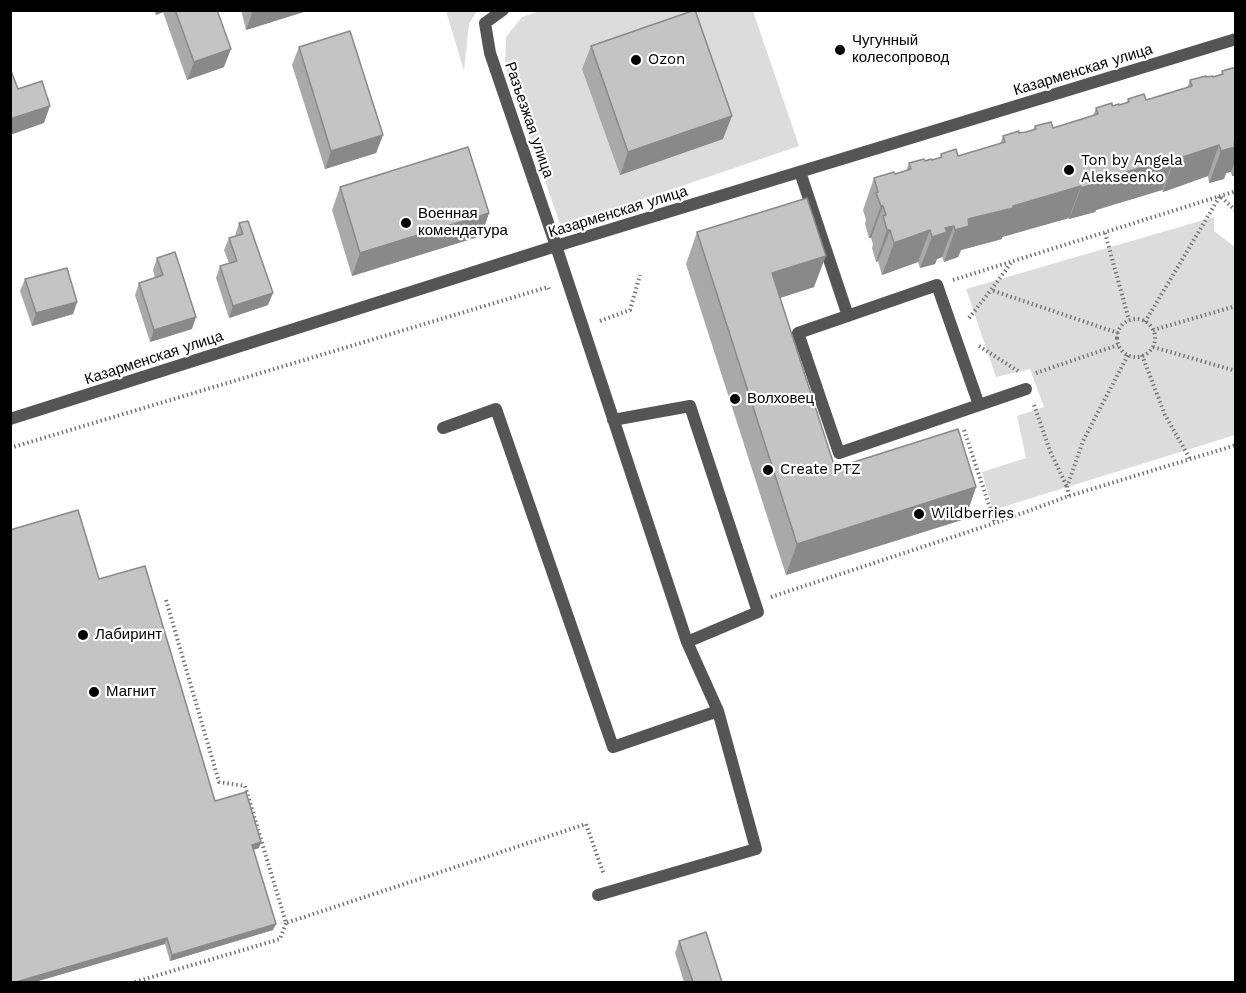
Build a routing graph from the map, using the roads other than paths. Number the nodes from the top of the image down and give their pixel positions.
1 (503, 10) edge
2 (1236, 39) edge
3 (800, 172) junction
4 (556, 246) junction
5 (848, 316) junction
6 (1026, 389) road end
7 (979, 405) junction
8 (11, 419) edge
9 (614, 420) junction
10 (443, 428) dead end
11 (687, 642) junction
12 (718, 711) junction
13 (598, 895) dead end

1 - 4 street, Разъезжая улица
2 - 3 street, Казарменская улица
3 - 4 street, Казарменская улица
3 - 5 street
4 - 8 street, Казарменская улица
4 - 9 street
5 - 7 street
5 - 7 street
6 - 7 street
9 - 11 street
9 - 11 street
10 - 12 street
11 - 12 street
12 - 13 street

